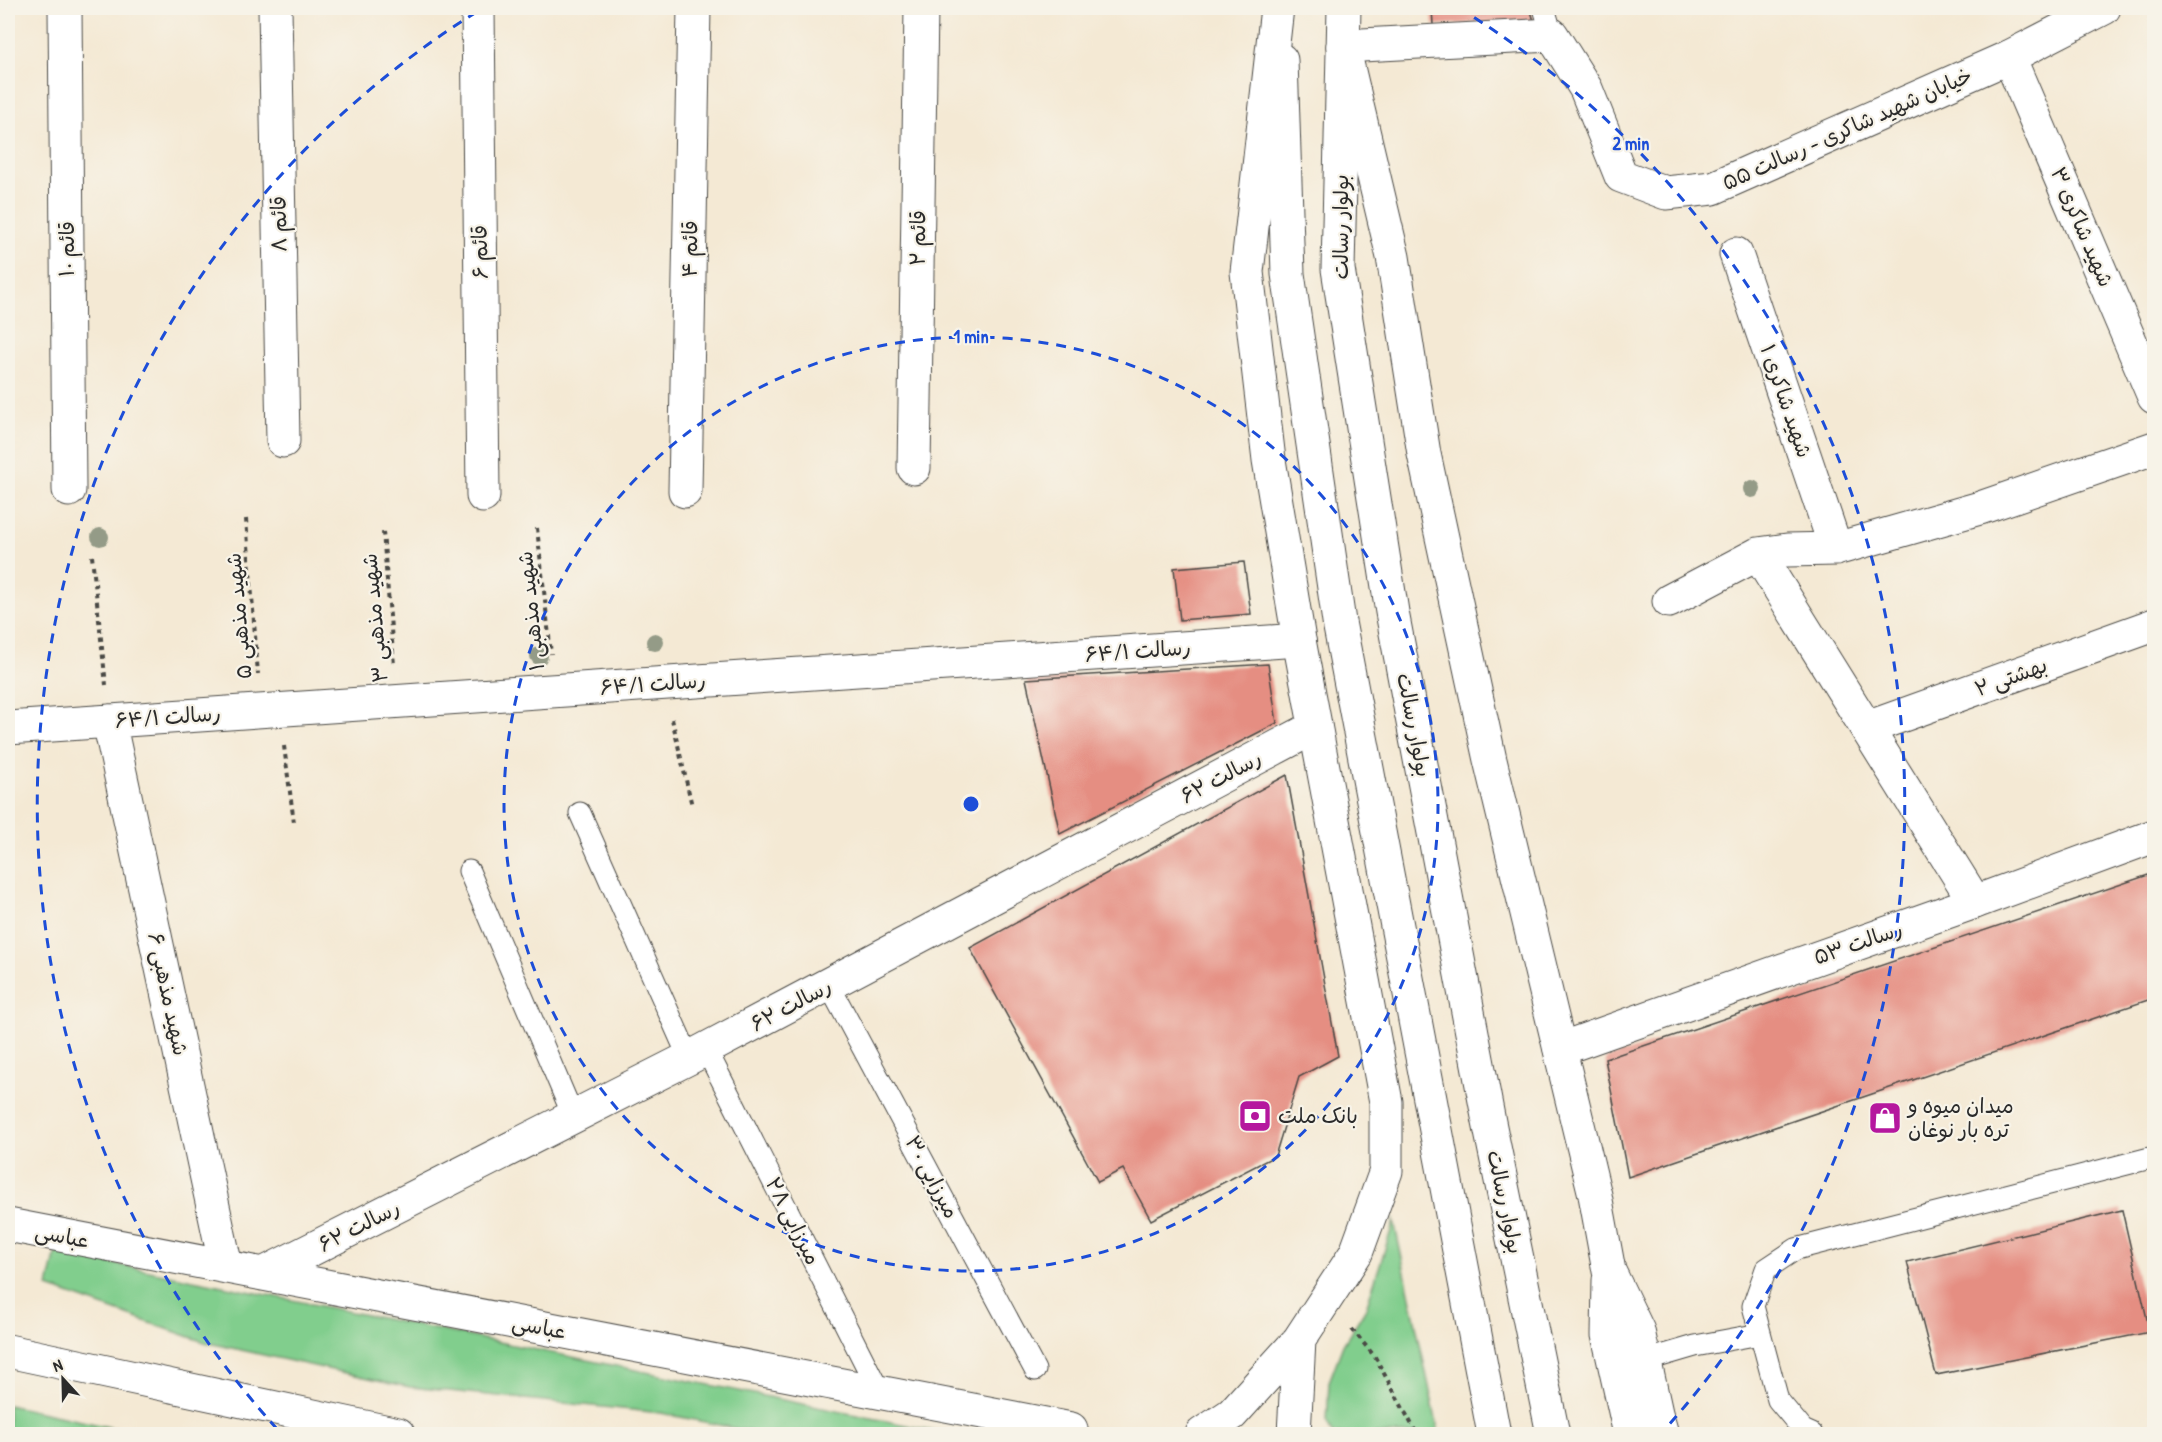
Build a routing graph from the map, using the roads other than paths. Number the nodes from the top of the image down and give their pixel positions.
1 (65, 8) edge
2 (275, 8) edge
3 (478, 8) edge
4 (694, 8) edge
5 (921, 8) edge
6 (1278, 8) edge
7 (1344, 8) edge
8 (2104, 8) edge
9 (1548, 21) edge
10 (1343, 46) junction
11 (2009, 57) junction
12 (1736, 254) dead end
13 (2154, 397) edge
14 (283, 441) dead end
15 (2154, 448) edge
16 (914, 468) dead end
17 (69, 490) dead end
18 (685, 491) dead end
19 (483, 496) dead end
20 (1836, 549) junction
21 (1758, 554) junction
22 (1669, 601) dead end
23 (2154, 625) edge
24 (1299, 640) junction
25 (109, 721) junction
26 (1315, 727) junction
27 (8, 728) edge
28 (1867, 729) junction
29 (580, 813) dead end
30 (2154, 836) edge
31 (469, 871) dead end
32 (1975, 902) junction
33 (829, 985) junction
34 (1560, 1048) junction
35 (697, 1054) junction
36 (574, 1118) junction
37 (2154, 1157) edge
38 (8, 1225) edge
39 (226, 1268) junction
40 (1609, 1271) junction
41 (263, 1274) junction
42 (1760, 1334) junction
43 (1299, 1340) junction
44 (8, 1351) edge
45 (1644, 1361) junction
46 (1035, 1370) dead end
47 (880, 1393) junction
48 (1071, 1429) dead end
49 (398, 1434) edge
50 (1202, 1434) edge
51 (1294, 1434) edge
52 (1494, 1434) edge
53 (1553, 1434) edge
54 (1630, 1434) edge
55 (1662, 1434) edge
56 (1812, 1434) edge

1 - 17 main road, قائم ۱۰
2 - 14 main road, قائم ۸
3 - 19 main road, قائم ۶
4 - 18 main road, قائم ۴
5 - 16 main road, قائم ۲
6 - 24 main road
6 - 52 main road
7 - 10 main road, بولوار رسالت
8 - 11 main road, خیابان شهید شاکری - رسالت ۵۵
9 - 10 main road, خیابان شهید شاکری - رسالت ۵۵
9 - 11 main road, خیابان شهید شاکری - رسالت ۵۵
10 - 34 main road
10 - 53 main road, بولوار رسالت
11 - 13 main road, شهید شاکری ۳
12 - 20 main road, شهید شاکری ۱
15 - 20 main road
20 - 21 main road
21 - 22 main road
21 - 28 main road
23 - 28 main road, بهشتی ۲
24 - 25 main road, رسالت ۶۴/۱
24 - 26 main road
25 - 27 main road, رسالت ۶۴/۱
25 - 39 main road, شهید مذهبی ۶
26 - 33 main road, رسالت ۶۲
26 - 43 main road
28 - 32 main road
29 - 35 lane, میرزایی ۲۸
30 - 32 main road, رسالت ۵۳
31 - 36 lane
32 - 34 main road, رسالت ۵۳
33 - 35 main road, رسالت ۶۲
33 - 46 lane, میرزایی ۳۰
34 - 40 main road
35 - 36 main road, رسالت ۶۲
35 - 47 lane, میرزایی ۲۸
36 - 41 main road, رسالت ۶۲
37 - 42 lane
38 - 39 main road, عباسی
39 - 41 main road, عباسی
40 - 45 main road
40 - 54 main road
41 - 47 main road, عباسی
42 - 45 lane
42 - 56 lane
43 - 50 main road
43 - 51 main road
44 - 49 main road
45 - 55 main road
47 - 48 main road, عباسی

